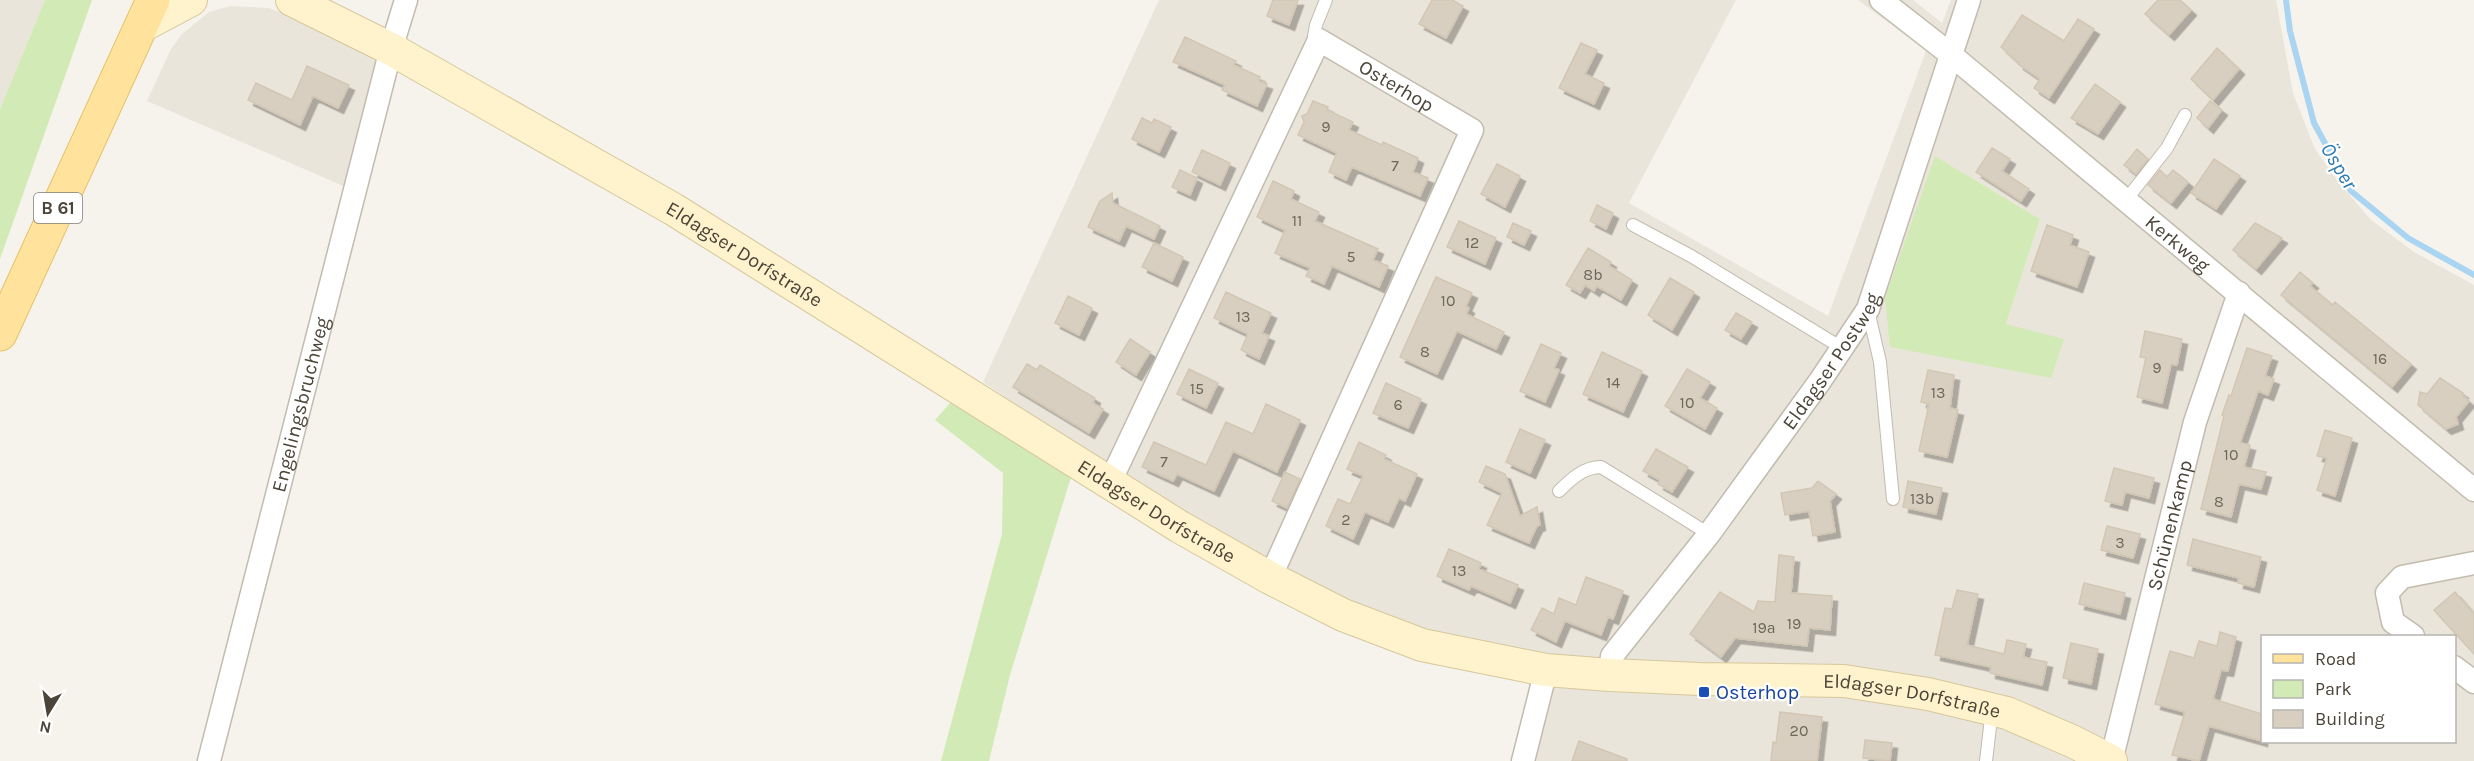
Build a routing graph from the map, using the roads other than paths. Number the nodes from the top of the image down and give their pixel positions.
1 (191, 0) edge
2 (292, 0) edge
3 (406, 0) edge
4 (1326, 0) edge
5 (1881, 0) edge
6 (1969, 0) edge
7 (148, 13) edge
8 (1319, 40) junction
9 (391, 49) junction
10 (1950, 54) junction
11 (2185, 115) dead end
12 (2126, 200) junction
13 (1633, 225) dead end
14 (2239, 293) junction
15 (1868, 309) junction
16 (0, 334) edge
17 (1842, 348) junction
18 (1110, 482) junction
19 (2474, 490) edge
20 (1559, 491) dead end
21 (1893, 499) dead end
22 (1709, 534) junction
23 (2474, 563) edge
24 (1270, 578) junction
25 (2412, 635) edge
26 (2456, 668) edge
27 (1545, 670) junction
28 (1610, 675) junction
29 (2474, 682) edge
30 (1992, 709) junction
31 (209, 761) edge
32 (1522, 761) edge
33 (1986, 761) edge
34 (2111, 761) edge

1 - 7 street
2 - 9 street, Eldagser Dorfstraße
3 - 9 street, Engelingsbruchweg
4 - 8 lane
5 - 10 street, Kerkweg
6 - 10 street, Eldagser Postweg
7 - 16 main road, B 61
8 - 18 street
8 - 24 street, Osterhop
9 - 18 street, Eldagser Dorfstraße
9 - 31 street, Engelingsbruchweg
10 - 12 street, Kerkweg
10 - 15 street, Eldagser Postweg
11 - 12 lane
12 - 14 street, Kerkweg
13 - 17 lane
14 - 19 street, Kerkweg
14 - 34 street, Schünenkamp
15 - 17 street, Eldagser Postweg
15 - 21 lane
17 - 22 street, Eldagser Postweg
18 - 24 street, Eldagser Dorfstraße
20 - 22 lane
22 - 28 street, Eldagser Postweg
23 - 25 street
24 - 27 street, Eldagser Dorfstraße
26 - 29 street
27 - 28 street, Eldagser Dorfstraße
27 - 32 street
28 - 30 street, Eldagser Dorfstraße
30 - 33 lane
30 - 34 street, Eldagser Dorfstraße

